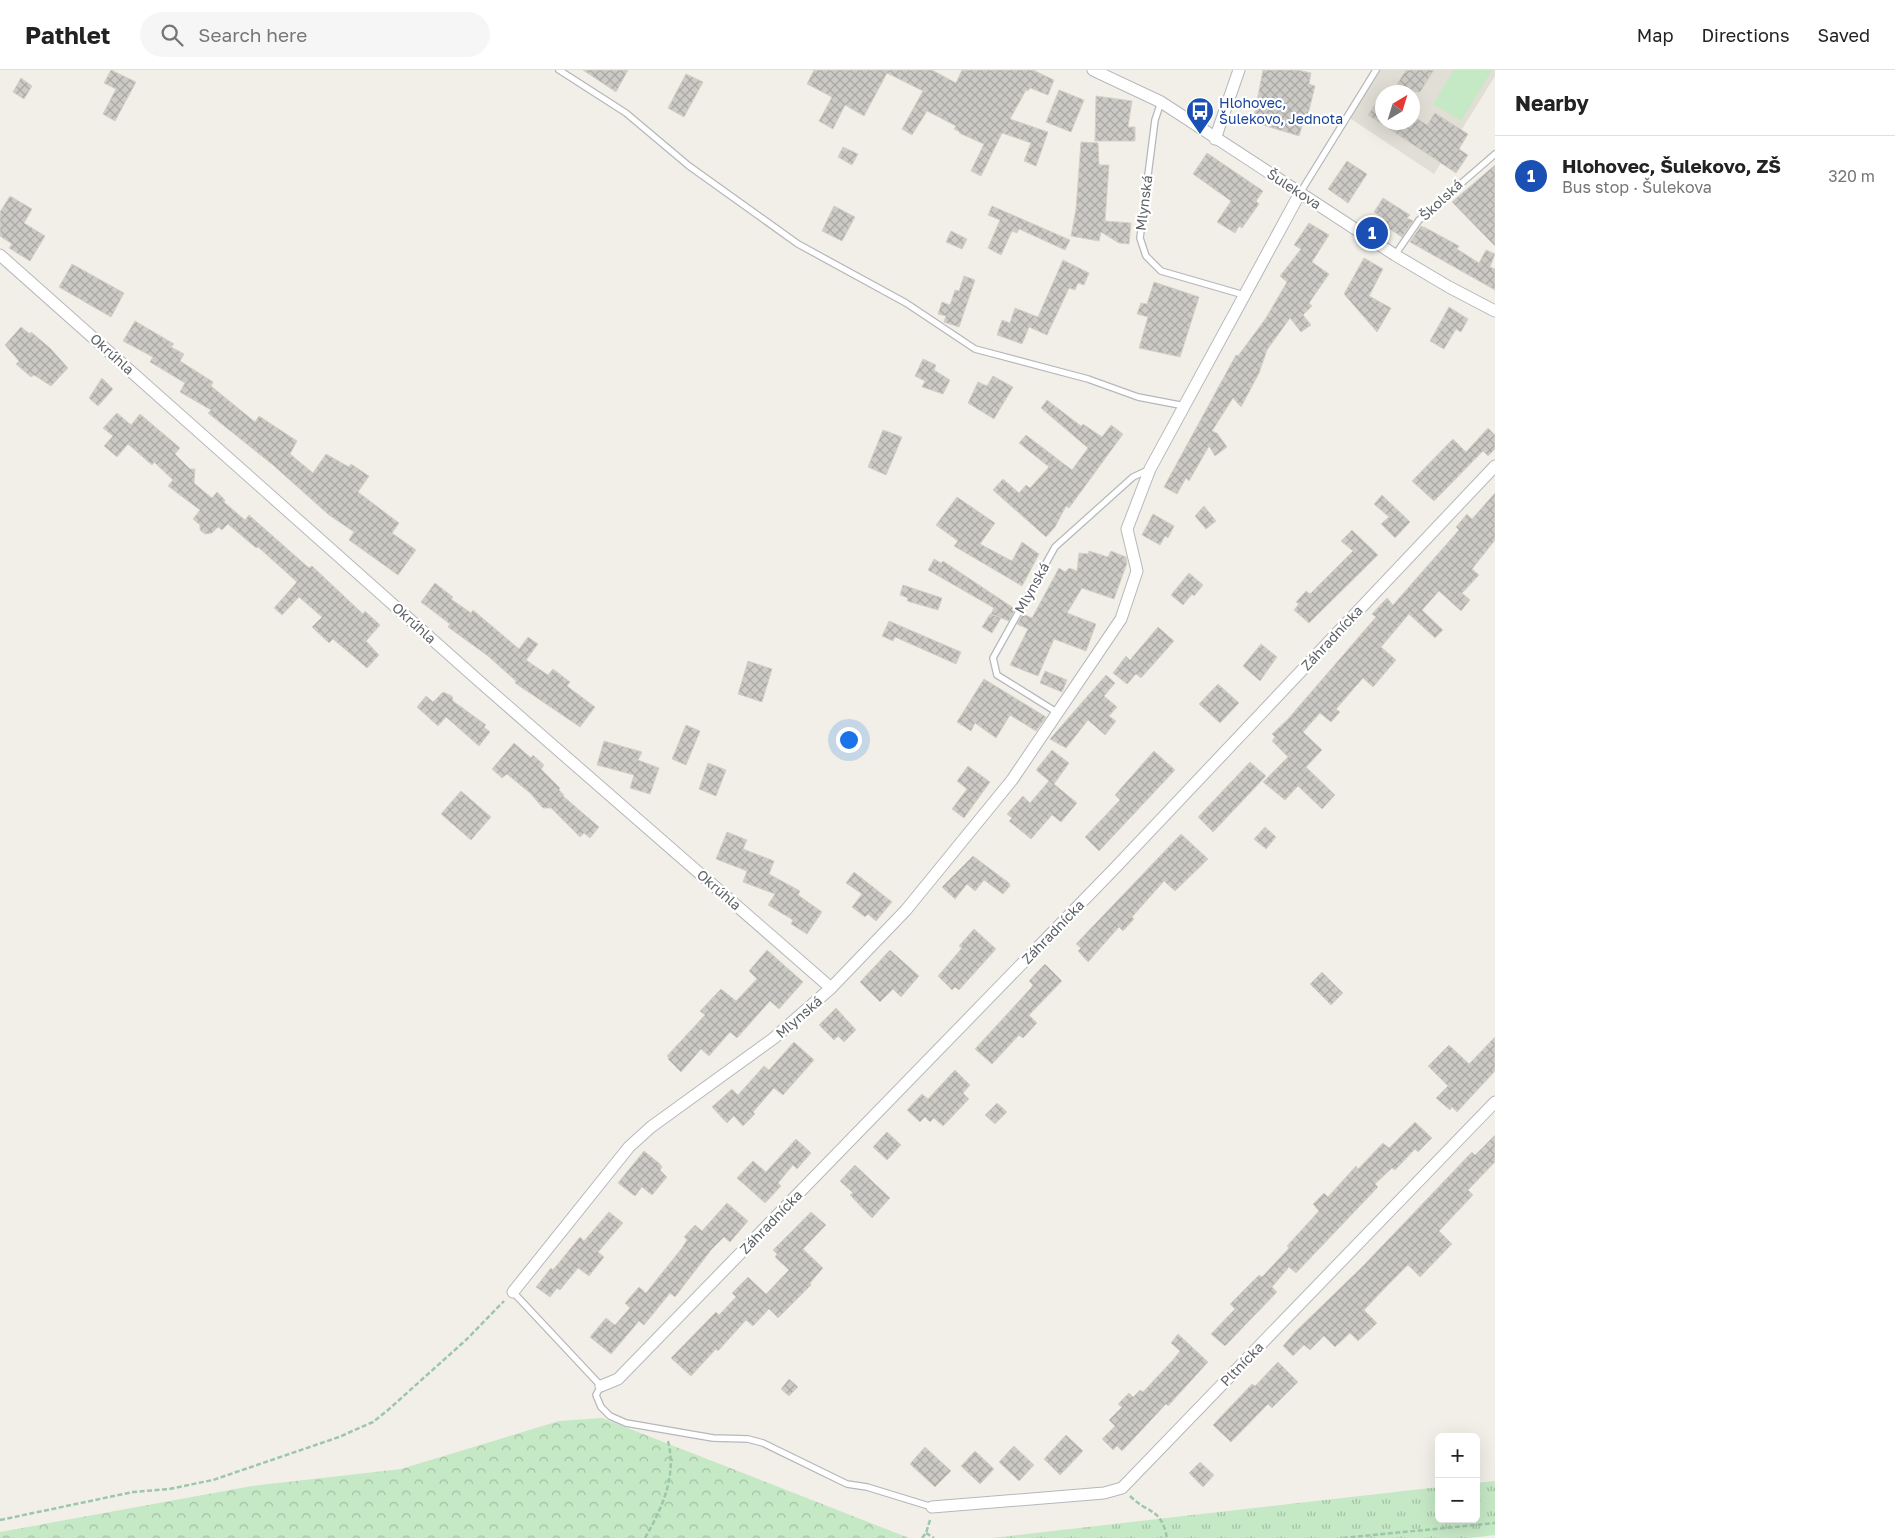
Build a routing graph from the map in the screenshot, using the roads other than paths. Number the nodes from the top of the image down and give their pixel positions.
1 (559, 70) edge
2 (1093, 70) edge
3 (1239, 70) edge
4 (1376, 70) edge
5 (1161, 102) junction
6 (1215, 139) junction
7 (1495, 154) edge
8 (1300, 192) junction
9 (1395, 254) junction
10 (0, 255) edge
11 (1244, 295) junction
12 (1495, 311) edge
13 (1185, 406) junction
14 (1495, 466) edge
15 (1150, 469) junction
16 (1058, 713) junction
17 (831, 988) junction
18 (1495, 1102) edge
19 (513, 1292) joint
20 (601, 1386) junction
21 (932, 1507) joint

1 - 13 lane
2 - 5 street, Šulekova
3 - 6 street
4 - 8 lane
5 - 6 street, Šulekova
5 - 11 lane, Mlynská
6 - 8 street, Šulekova
7 - 9 lane, Školská
8 - 9 street, Šulekova
8 - 11 street, Mlynská
9 - 12 street, Šulekova
10 - 17 street, Okrúhla
11 - 13 street, Mlynská
13 - 15 street, Mlynská
14 - 20 street, Záhradnícka
15 - 16 street, Mlynská
15 - 16 lane, Mlynská
16 - 17 street, Mlynská
17 - 19 street, Mlynská
18 - 21 street, Pltnícka
19 - 20 lane
20 - 21 lane

